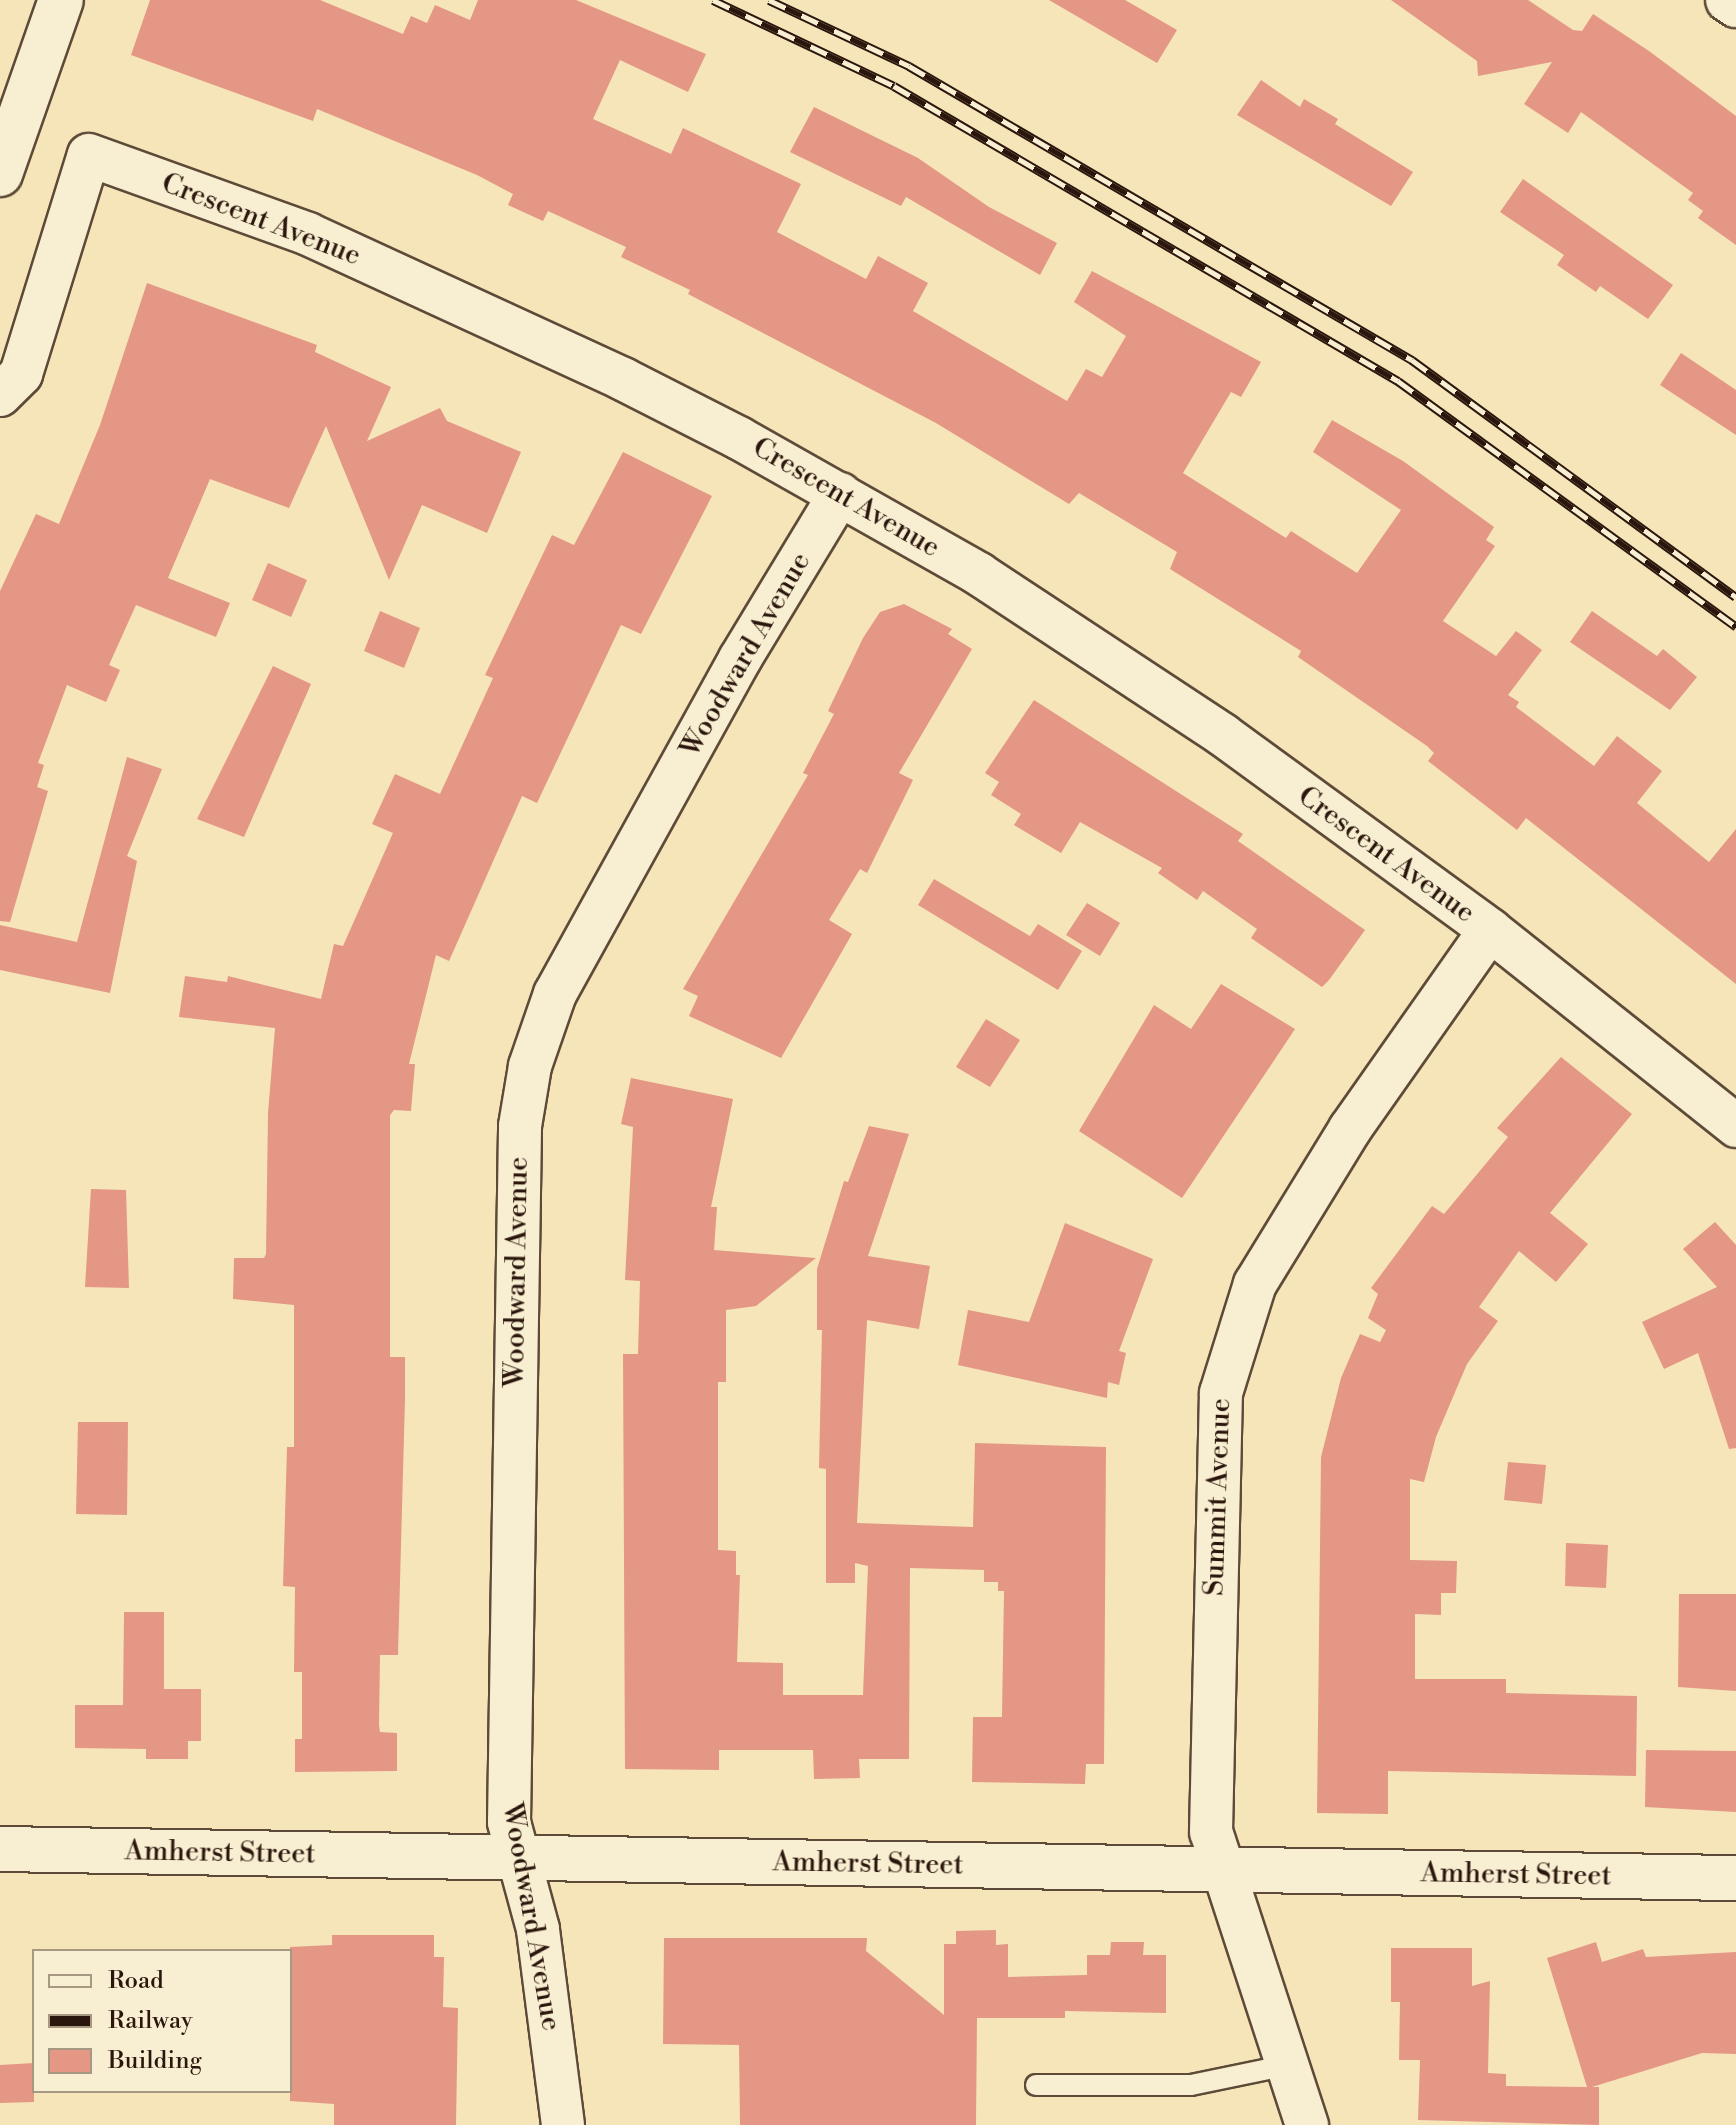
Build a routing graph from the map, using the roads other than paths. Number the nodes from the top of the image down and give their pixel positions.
1 (61, 0) edge
2 (1727, 0) edge
3 (1736, 6) edge
4 (0, 174) edge
5 (0, 395) edge
6 (840, 494) junction
7 (1490, 930) junction
8 (1736, 1126) edge
9 (0, 1849) edge
10 (519, 1858) junction
11 (1221, 1870) junction
12 (1736, 1878) edge
13 (1288, 2065) junction
14 (1036, 2085) dead end
15 (563, 2125) edge
16 (1307, 2125) edge

1 - 4 street
2 - 3 street
5 - 6 street, Crescent Avenue
6 - 7 street, Crescent Avenue
6 - 10 street, Woodward Avenue
7 - 8 street, Crescent Avenue
7 - 11 street, Summit Avenue
9 - 10 street, Amherst Street
10 - 11 street, Amherst Street
10 - 15 street, Woodward Avenue
11 - 12 street, Amherst Street
11 - 13 street, Summit Avenue
13 - 14 lane
13 - 16 street, Summit Avenue

